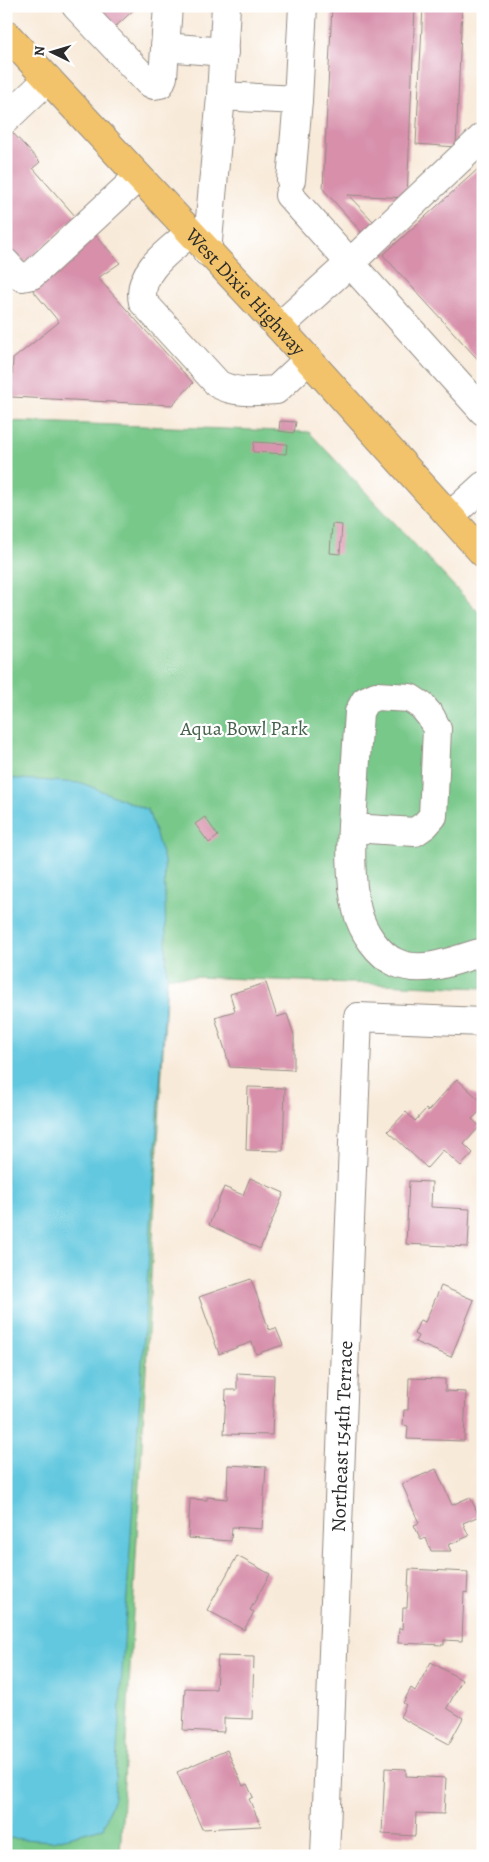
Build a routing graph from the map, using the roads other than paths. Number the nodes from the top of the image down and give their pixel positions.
1 (76, 6) edge
2 (168, 6) edge
3 (226, 6) edge
4 (303, 6) edge
5 (6, 34) edge
6 (165, 47) junction
7 (224, 52) junction
8 (48, 80) junction
9 (221, 96) junction
10 (298, 100) junction
11 (6, 119) edge
12 (483, 137) edge
13 (138, 177) junction
14 (198, 242) junction
15 (6, 263) edge
16 (350, 263) junction
17 (278, 327) junction
18 (308, 360) junction
19 (483, 410) edge
20 (483, 486) edge
21 (450, 516) junction
22 (483, 553) edge
23 (352, 828) junction
24 (483, 952) edge
25 (483, 1022) edge
26 (325, 1856) edge

1 - 6 street
2 - 6 street
3 - 7 street
4 - 10 street
5 - 8 main road, West Dixie Highway
6 - 7 street
7 - 9 street
8 - 11 street
8 - 13 main road, West Dixie Highway
9 - 10 street
9 - 14 street
10 - 16 street
12 - 16 street
13 - 14 main road, West Dixie Highway
13 - 15 street
14 - 17 main road, West Dixie Highway
14 - 18 street
16 - 17 street
16 - 19 street
17 - 18 main road, West Dixie Highway
18 - 21 main road, West Dixie Highway
20 - 21 street
21 - 22 main road, West Dixie Highway
23 - 23 street
23 - 24 street
25 - 26 street, Northeast 154th Terrace

